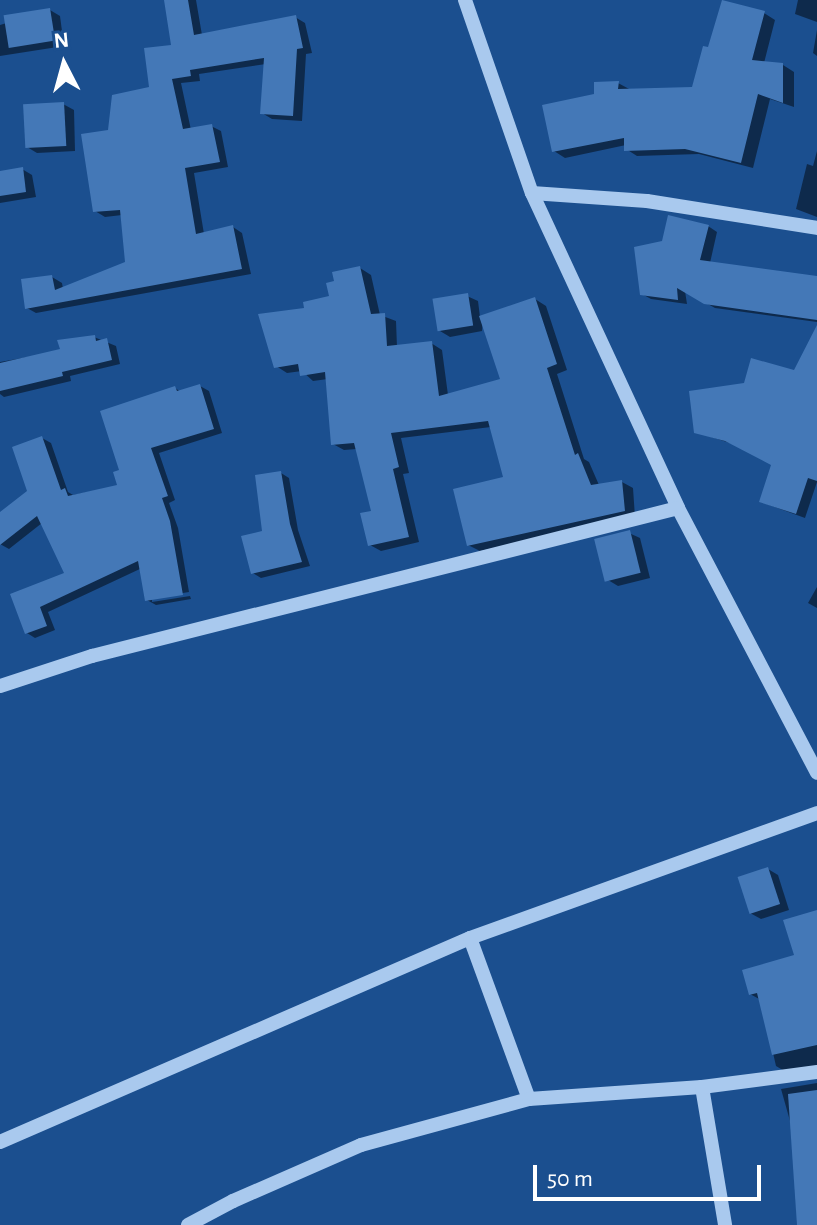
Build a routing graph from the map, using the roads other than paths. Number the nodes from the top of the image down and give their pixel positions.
1 (465, 0) edge
2 (532, 193) junction
3 (817, 228) edge
4 (678, 508) junction
5 (0, 686) edge
6 (817, 773) edge
7 (817, 813) edge
8 (470, 938) junction
9 (817, 1072) edge
10 (702, 1087) junction
11 (529, 1099) junction
12 (0, 1142) edge
13 (188, 1225) edge
14 (725, 1225) edge

1 - 2 street
2 - 3 street
2 - 4 street
4 - 5 street
4 - 6 street
7 - 8 street
8 - 11 street
8 - 12 street
9 - 10 street
10 - 11 street
10 - 14 street
11 - 13 street

